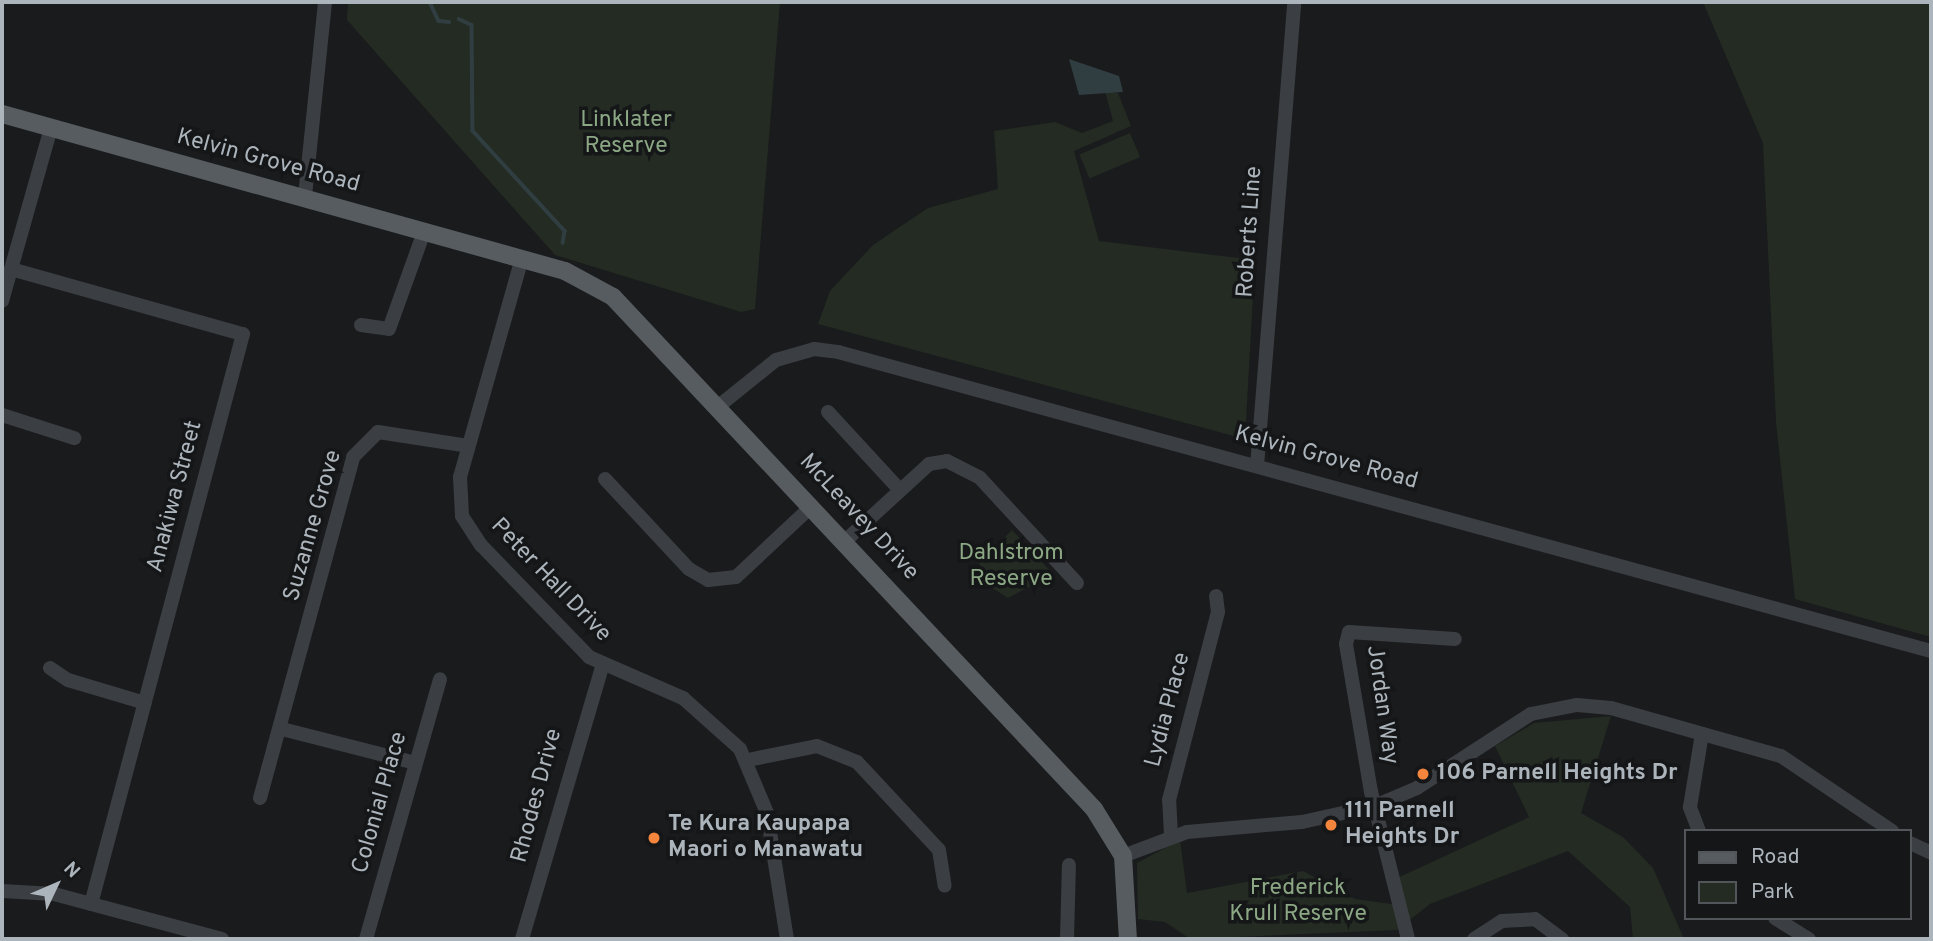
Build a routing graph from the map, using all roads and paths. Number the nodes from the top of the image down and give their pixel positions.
1 (325, 2) edge
2 (1294, 2) edge
3 (2, 114) edge
4 (51, 128) junction
5 (304, 196) junction
6 (424, 232) junction
7 (522, 258) junction
8 (10, 269) junction
9 (2, 301) edge
10 (361, 325) dead end
11 (720, 405) junction
12 (828, 412) dead end
13 (2, 415) edge
14 (74, 438) dead end
15 (468, 446) junction
16 (1257, 466) junction
17 (605, 479) dead end
18 (900, 490) junction
19 (812, 506) junction
20 (844, 542) junction
21 (1077, 583) dead end
22 (1216, 596) dead end
23 (1455, 639) dead end
24 (1931, 651) edge
25 (602, 667) junction
26 (51, 668) dead end
27 (440, 679) dead end
28 (145, 703) junction
29 (282, 729) junction
30 (1702, 734) junction
31 (748, 760) junction
32 (415, 763) junction
33 (260, 798) dead end
34 (1375, 806) junction
35 (1698, 829) edge
36 (1889, 829) edge
37 (1171, 835) junction
38 (1912, 843) edge
39 (1931, 853) edge
40 (1123, 856) junction
41 (1069, 864) dead end
42 (945, 886) dead end
43 (2, 891) edge
44 (91, 904) junction
45 (1778, 920) edge
46 (222, 939) edge
47 (366, 939) edge
48 (522, 939) edge
49 (787, 939) edge
50 (1067, 939) edge
51 (1128, 939) edge
52 (1408, 939) edge
53 (1474, 939) edge
54 (1562, 939) edge
55 (1809, 939) edge

1 - 5 street
2 - 16 street, Roberts Line
3 - 4 main road, Kelvin Grove Road
4 - 5 main road, Kelvin Grove Road
4 - 8 street
5 - 6 main road, Kelvin Grove Road
6 - 7 main road, Kelvin Grove Road
6 - 10 street
7 - 11 main road, McLeavey Drive
7 - 15 street, Peter Hall Drive
8 - 9 street
8 - 28 street, Anakiwa Street
11 - 16 street, Kelvin Grove Road
11 - 19 main road, McLeavey Drive
12 - 18 street
13 - 14 street
15 - 25 street, Peter Hall Drive
15 - 29 street, Suzanne Grove
16 - 24 street, Kelvin Grove Road
17 - 19 street
18 - 20 street
18 - 21 street
19 - 20 main road, McLeavey Drive
20 - 40 main road, McLeavey Drive
22 - 37 street, Lydia Place
23 - 34 street, Jordan Way
25 - 31 street, Peter Hall Drive
25 - 48 street, Rhodes Drive
26 - 28 street
27 - 32 street, Colonial Place
28 - 44 street, Anakiwa Street
29 - 32 street
29 - 33 street, Suzanne Grove
30 - 34 street
30 - 35 street
30 - 36 street
31 - 42 street
31 - 49 street, Peter Hall Drive
32 - 47 street, Colonial Place
34 - 37 street
34 - 52 street
37 - 40 street
38 - 39 street
40 - 51 main road
41 - 50 street
43 - 44 street
44 - 46 street
45 - 55 street
53 - 54 street

